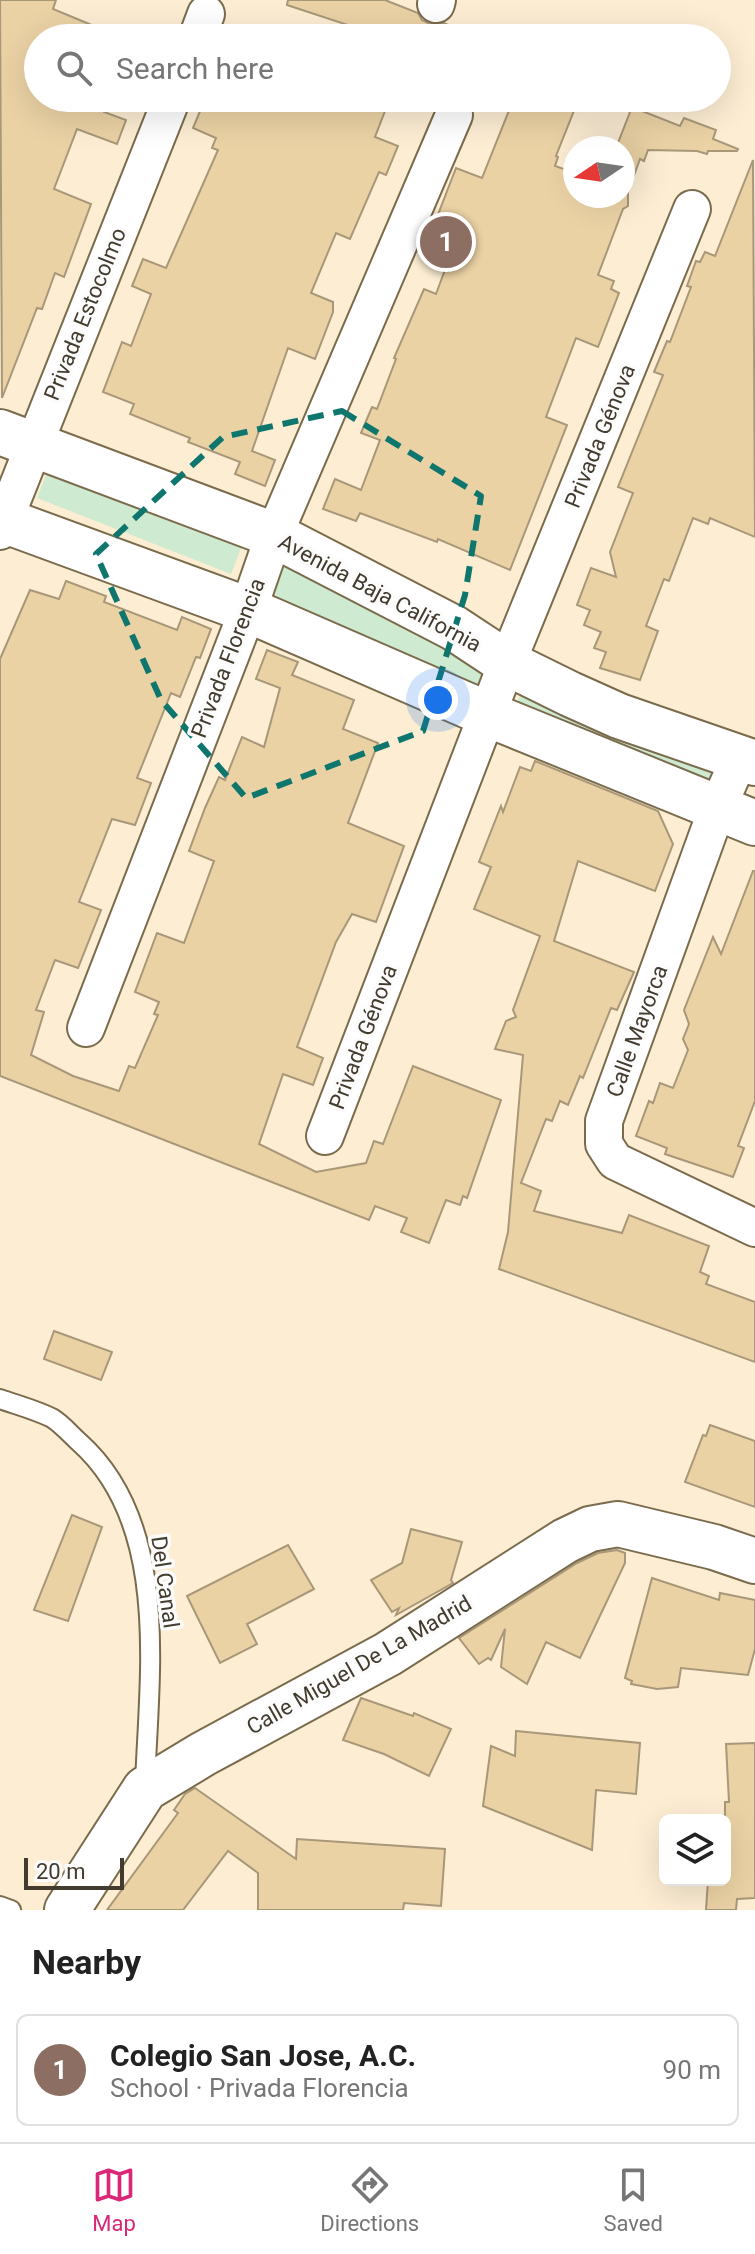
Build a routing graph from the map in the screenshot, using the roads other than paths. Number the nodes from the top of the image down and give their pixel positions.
1 (166, 112) edge
2 (454, 115) dead end
3 (692, 209) dead end
4 (16, 439) edge
5 (1, 523) edge
6 (274, 535) junction
7 (248, 610) junction
8 (507, 663) junction
9 (487, 714) junction
10 (748, 760) edge
11 (736, 816) edge
12 (86, 1028) dead end
13 (325, 1136) dead end
14 (755, 1228) edge
15 (0, 1399) edge
16 (755, 1561) edge
17 (145, 1789) junction
18 (0, 1906) edge
19 (11, 1910) edge
20 (67, 1910) edge

1 - 4 street, Privada Estocolmo
2 - 6 street, Privada Florencia
3 - 8 street, Privada Génova
4 - 5 street, Privada Estocolmo
4 - 6 street, Avenida Baja California
5 - 7 street
6 - 7 street, Privada Florencia
6 - 8 street, Avenida Baja California
7 - 9 street
7 - 12 street, Privada Florencia
8 - 9 street, Privada Génova
8 - 10 street, Avenida Baja California
9 - 11 street
9 - 13 street, Privada Génova
10 - 11 street, Calle Mayorca
11 - 14 street, Calle Mayorca
15 - 17 lane, Del Canal
16 - 17 street, Calle Miguel De La Madrid
17 - 20 street, Calle Miguel De La Madrid
18 - 19 lane

